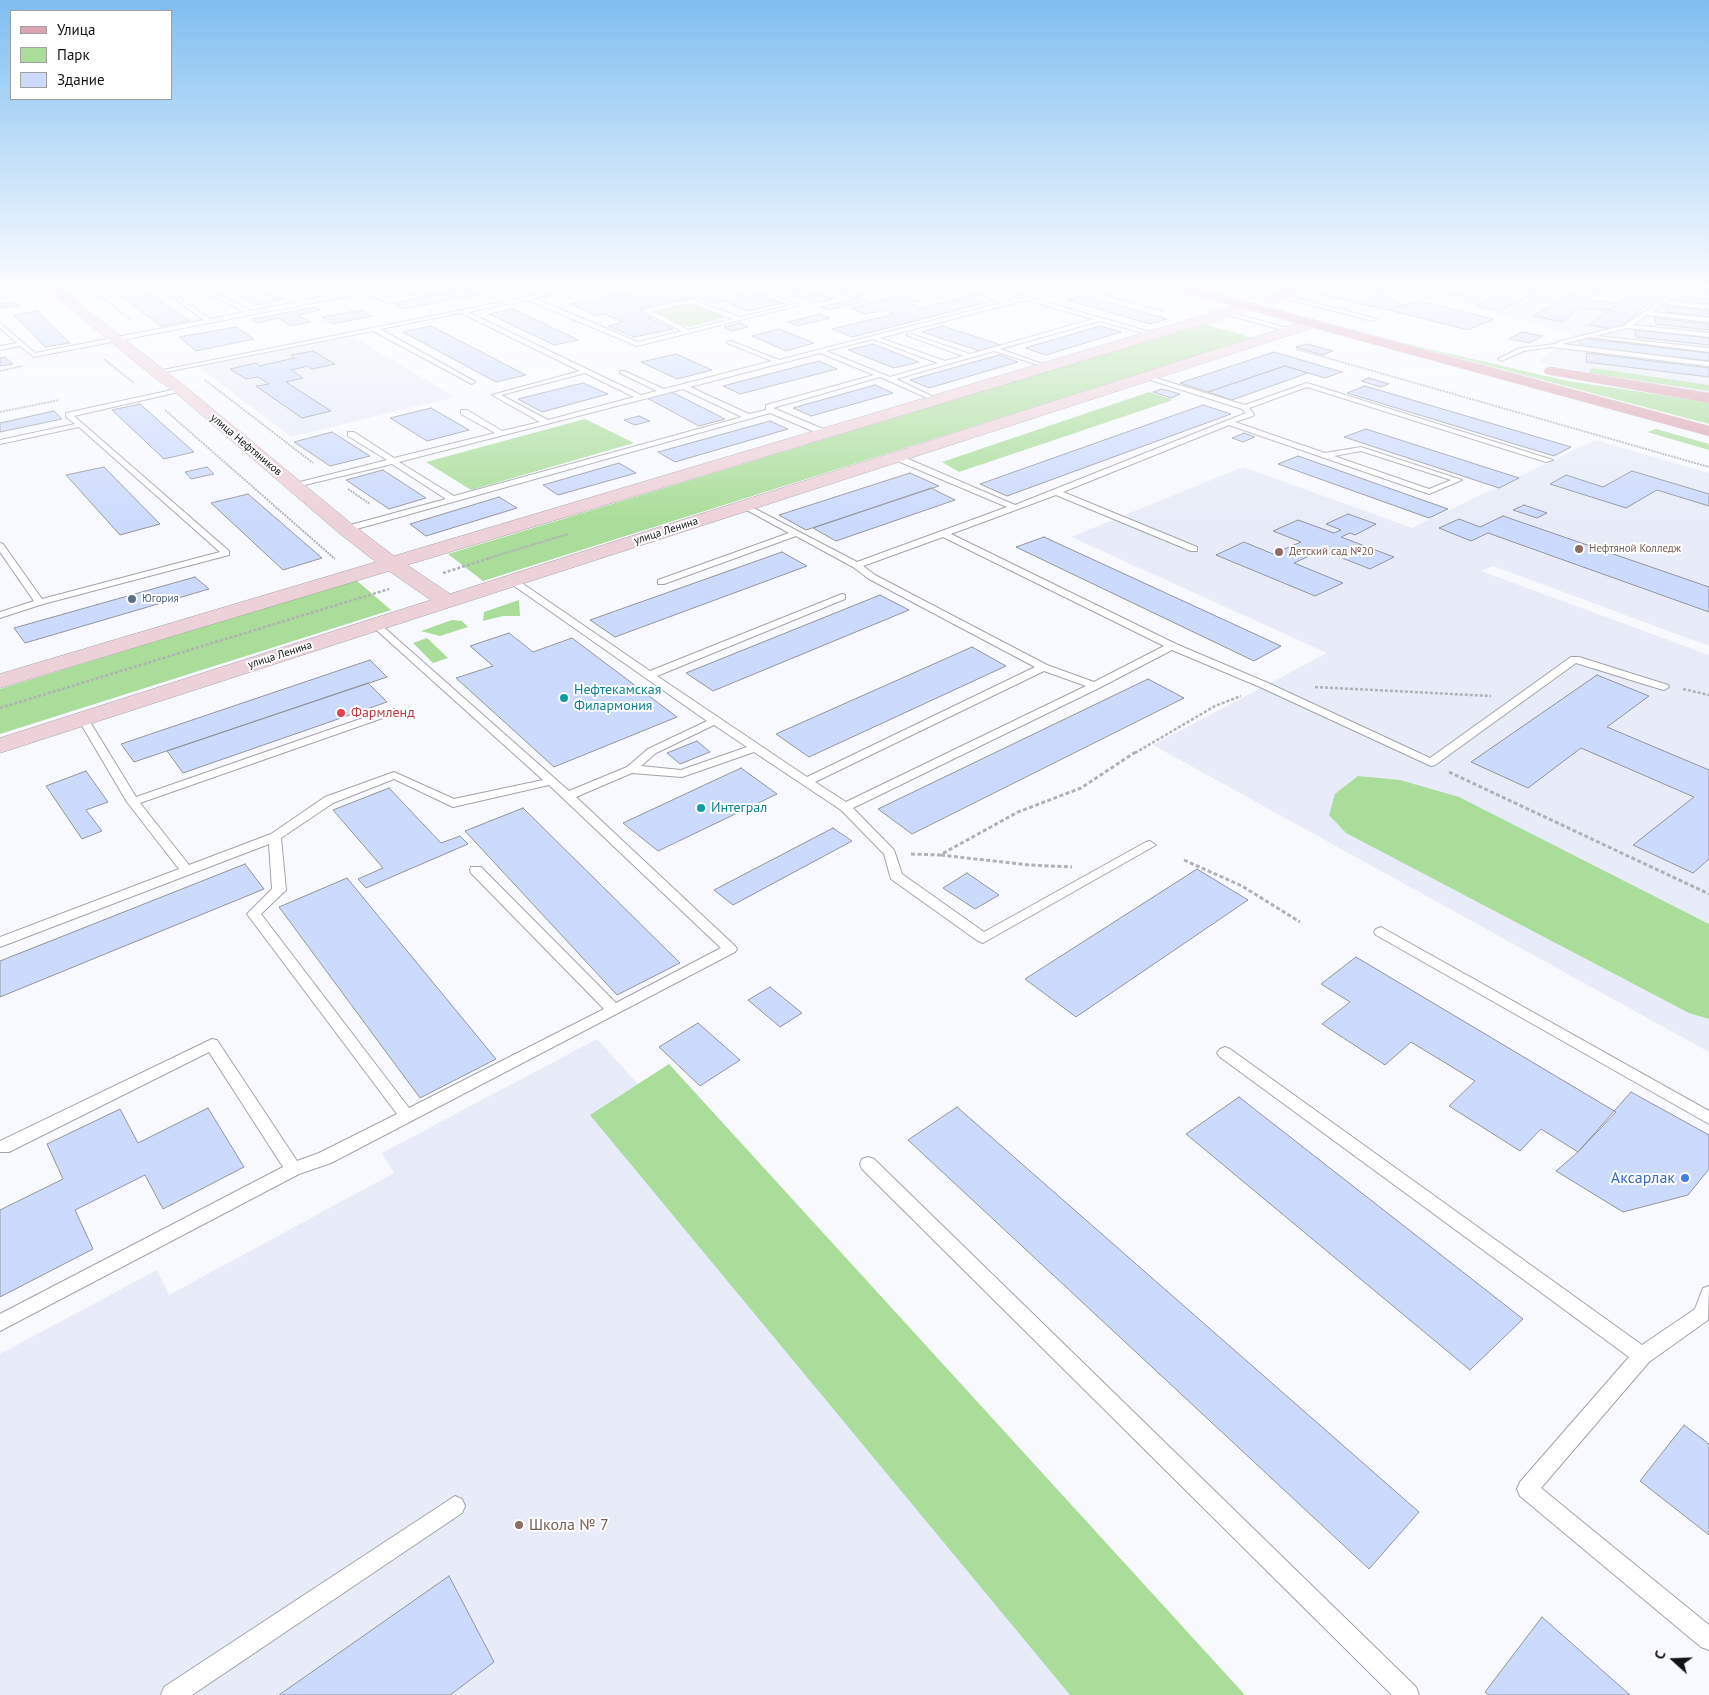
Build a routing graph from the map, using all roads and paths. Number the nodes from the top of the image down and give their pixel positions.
1 (111, 364) edge
2 (146, 364) edge
3 (197, 364) edge
4 (439, 364) edge
5 (572, 364) edge
6 (771, 364) edge
7 (853, 364) edge
8 (941, 364) edge
9 (1037, 364) edge
10 (1055, 364) edge
11 (1185, 364) edge
12 (1348, 364) edge
13 (1464, 364) edge
14 (188, 366) junction
15 (1046, 367) junction
16 (1536, 368) dead end
17 (586, 371) junction
18 (156, 372) junction
19 (622, 372) dead end
20 (881, 375) junction
21 (1146, 377) junction
22 (890, 379) junction
23 (472, 382) dead end
24 (683, 386) junction
25 (181, 390) junction
26 (662, 391) junction
27 (150, 397) junction
28 (639, 398) junction
29 (1709, 398) edge
30 (936, 400) junction
31 (1245, 407) junction
32 (464, 412) dead end
33 (770, 412) junction
34 (749, 417) junction
35 (547, 422) junction
36 (1230, 423) junction
37 (80, 425) junction
38 (1709, 431) edge
39 (826, 433) junction
40 (351, 434) dead end
41 (500, 434) junction
42 (0, 442) edge
43 (1324, 456) junction
44 (896, 457) junction
45 (1549, 460) dead end
46 (393, 462) junction
47 (1709, 468) edge
48 (331, 477) junction
49 (296, 486) junction
50 (1056, 492) junction
51 (454, 500) junction
52 (746, 506) junction
53 (1013, 507) junction
54 (388, 517) junction
55 (346, 529) junction
56 (797, 533) junction
57 (944, 534) junction
58 (0, 546) edge
59 (1194, 549) dead end
60 (434, 552) junction
61 (392, 564) junction
62 (856, 565) junction
63 (350, 577) junction
64 (513, 581) junction
65 (661, 582) dead end
66 (486, 589) junction
67 (842, 597) dead end
68 (40, 602) junction
69 (447, 602) junction
70 (0, 616) edge
71 (394, 619) junction
72 (376, 624) junction
73 (1172, 646) junction
74 (1044, 667) junction
75 (650, 676) junction
76 (1, 678) edge
77 (1264, 685) junction
78 (1095, 686) junction
79 (1313, 687) dead end
80 (1664, 687) joint
81 (1709, 695) edge
82 (1521, 697) junction
83 (392, 711) dead end
84 (83, 719) junction
85 (715, 721) junction
86 (0, 746) edge
87 (755, 748) junction
88 (1430, 763) junction
89 (631, 769) junction
90 (552, 781) junction
91 (807, 781) junction
92 (568, 796) junction
93 (133, 802) junction
94 (845, 807) junction
95 (275, 837) junction
96 (1150, 845) dead end
97 (890, 853) junction
98 (940, 855) junction
99 (1184, 860) dead end
100 (476, 870) dead end
101 (1106, 870) junction
102 (187, 871) junction
103 (1709, 894) edge
104 (1300, 922) dead end
105 (1381, 932) dead end
106 (0, 942) edge
107 (614, 1010) junction
108 (1225, 1053) dead end
109 (408, 1116) junction
110 (1709, 1118) edge
111 (3, 1147) dead end
112 (868, 1164) dead end
113 (293, 1169) junction
114 (1709, 1294) edge
115 (1705, 1317) edge
116 (0, 1323) edge
117 (1642, 1356) junction
118 (455, 1506) dead end
119 (1709, 1639) edge
120 (172, 1695) edge
121 (1408, 1695) edge

1 - 27 path
2 - 18 main road, улица Нефтяников
3 - 14 lane
4 - 23 lane
5 - 17 lane
6 - 24 lane
7 - 20 lane
8 - 22 lane
9 - 15 lane
10 - 15 main road
11 - 21 main road, улица Ленина
12 - 47 path
13 - 38 main road
14 - 18 lane
14 - 48 path
15 - 30 main road
16 - 29 main road
17 - 28 lane
17 - 35 lane
18 - 25 main road, улица Нефтяников
19 - 26 lane
20 - 22 lane
20 - 33 lane
21 - 31 lane
21 - 44 main road, улица Ленина
22 - 30 lane
24 - 26 lane
24 - 34 lane
25 - 27 lane
25 - 49 main road, улица Нефтяников
26 - 28 lane
27 - 37 lane
27 - 63 path
28 - 35 lane
30 - 39 main road
31 - 36 lane
31 - 45 lane
32 - 41 lane
33 - 34 lane
33 - 39 lane
34 - 51 lane
35 - 41 lane
36 - 43 lane
36 - 50 lane
37 - 42 lane
37 - 68 lane
39 - 60 main road
40 - 46 lane
41 - 46 lane
43 - 43 lane
44 - 52 main road, улица Ленина
44 - 53 lane
46 - 48 lane
46 - 51 lane
48 - 49 lane
48 - 54 path
49 - 55 main road, улица Нефтяников
50 - 53 lane
50 - 59 lane
51 - 54 lane
52 - 56 lane
52 - 64 main road, улица Ленина
53 - 57 lane
54 - 55 lane
55 - 61 main road, улица Нефтяников
56 - 62 lane
56 - 65 lane
57 - 62 lane
57 - 73 lane
58 - 68 lane
60 - 61 main road
60 - 66 path
61 - 63 main road
61 - 69 main road, улица Нефтяников
62 - 74 lane
63 - 71 path
63 - 76 main road
64 - 66 main road, улица Ленина
64 - 75 lane
66 - 69 main road, улица Ленина
67 - 75 lane
68 - 70 lane
69 - 71 main road, улица Ленина
71 - 72 main road, улица Ленина
72 - 84 main road, улица Ленина
72 - 90 lane
73 - 77 lane
73 - 78 lane
74 - 78 lane
74 - 91 lane
75 - 85 lane
77 - 88 lane
77 - 98 path
78 - 94 lane
79 - 82 path
80 - 81 path
80 - 82 lane
82 - 88 lane
83 - 93 lane
84 - 86 main road, улица Ленина
84 - 93 lane
85 - 87 lane
85 - 89 lane
87 - 89 lane
87 - 91 lane
88 - 103 path
89 - 92 lane
90 - 92 lane
90 - 95 lane
91 - 94 lane
92 - 107 lane
93 - 102 lane
94 - 97 lane
95 - 102 lane
95 - 109 lane
96 - 101 lane
97 - 98 path
97 - 101 lane
98 - 101 path
99 - 104 path
100 - 107 lane
102 - 106 lane
105 - 110 lane
107 - 109 lane
108 - 117 lane
109 - 113 lane
111 - 113 lane
112 - 121 lane
113 - 116 lane
114 - 115 lane
115 - 117 lane
117 - 119 lane
118 - 120 lane

